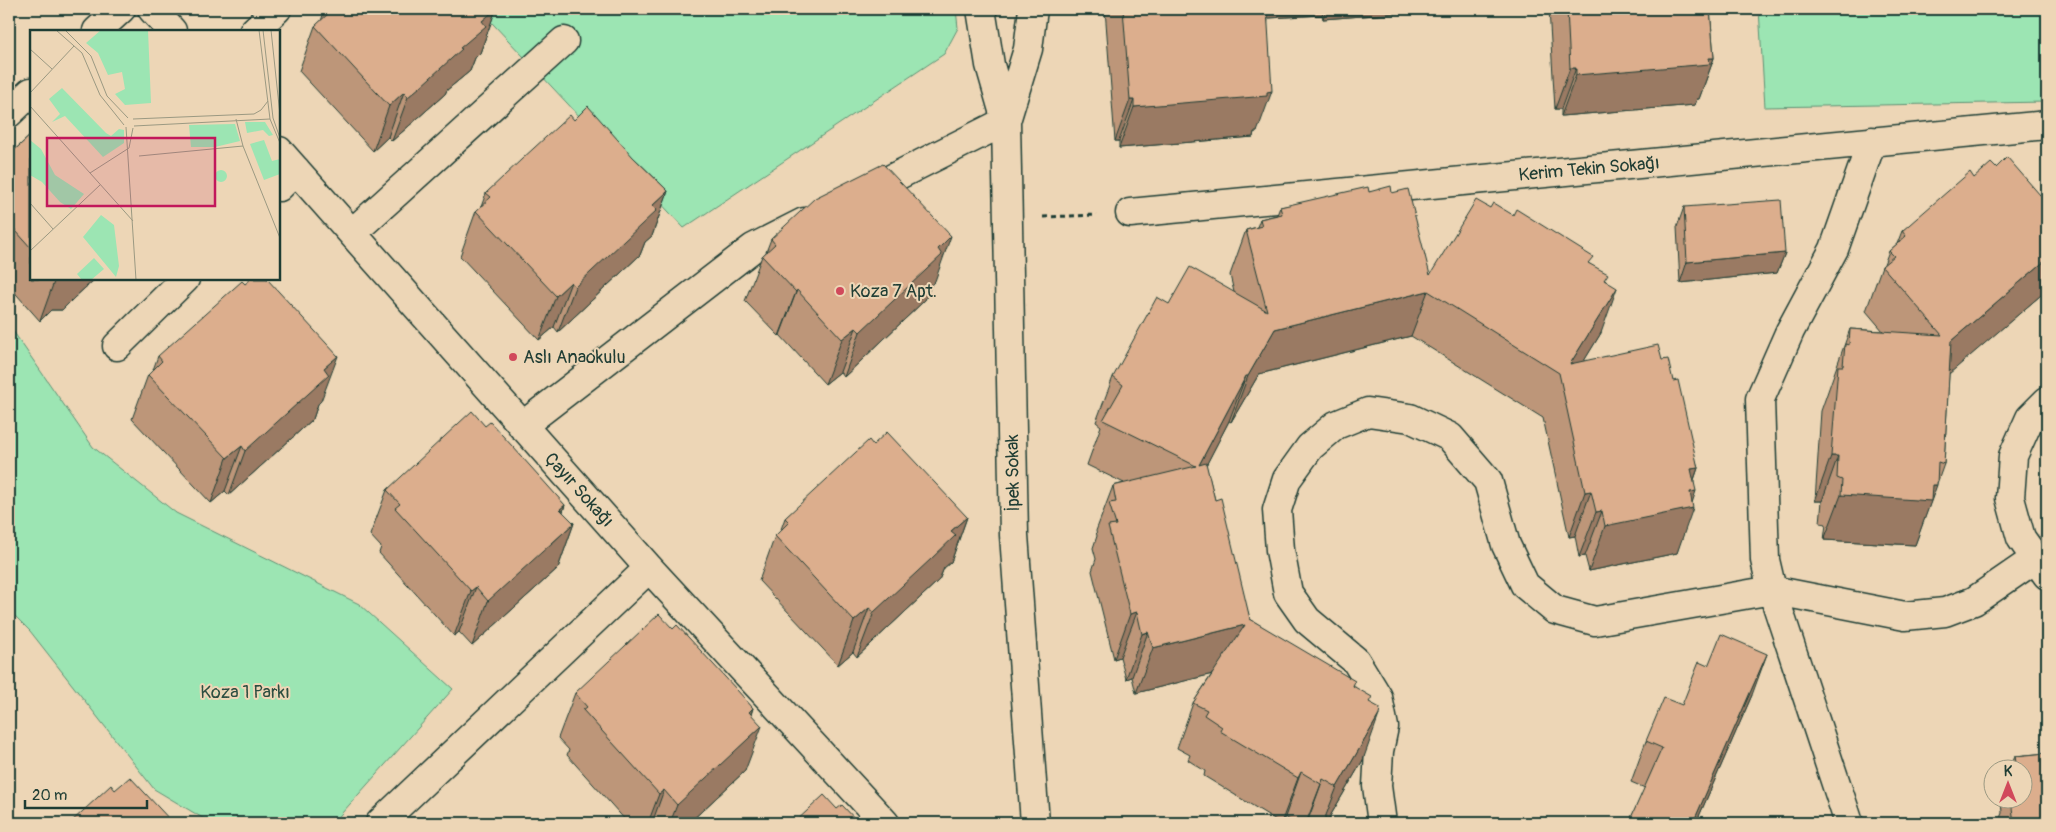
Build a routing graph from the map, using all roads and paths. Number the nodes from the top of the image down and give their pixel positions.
1 (121, 9) edge
2 (152, 9) edge
3 (277, 9) edge
4 (981, 9) edge
5 (1034, 9) edge
6 (98, 30) edge
7 (171, 30) edge
8 (255, 30) edge
9 (564, 41) dead end
10 (30, 93) edge
11 (9, 113) edge
12 (1006, 121) junction
13 (2047, 125) edge
14 (1872, 142) junction
15 (284, 169) edge
16 (1130, 213) joint
17 (1007, 219) junction
18 (352, 234) junction
19 (184, 280) edge
20 (117, 346) dead end
21 (2047, 401) edge
22 (522, 426) junction
23 (2041, 567) edge
24 (649, 568) junction
25 (1772, 590) junction
26 (380, 823) edge
27 (885, 823) edge
28 (1035, 823) edge
29 (1382, 823) edge
30 (1849, 823) edge

1 - 6 street
2 - 7 street
3 - 8 street
4 - 12 street
5 - 12 street
9 - 18 street
10 - 11 street
12 - 17 street, İpek Sokak
12 - 22 street
13 - 14 street, Kerim Tekin Sokağı
14 - 16 street, Kerim Tekin Sokağı
14 - 25 street
15 - 18 street, Çayır Sokağı
16 - 17 path
17 - 28 street, İpek Sokak
18 - 22 street, Çayır Sokağı
19 - 20 street
21 - 23 street
22 - 24 street, Çayır Sokağı
23 - 25 street
24 - 26 street
24 - 27 street, Çayır Sokağı
25 - 29 street
25 - 30 street

